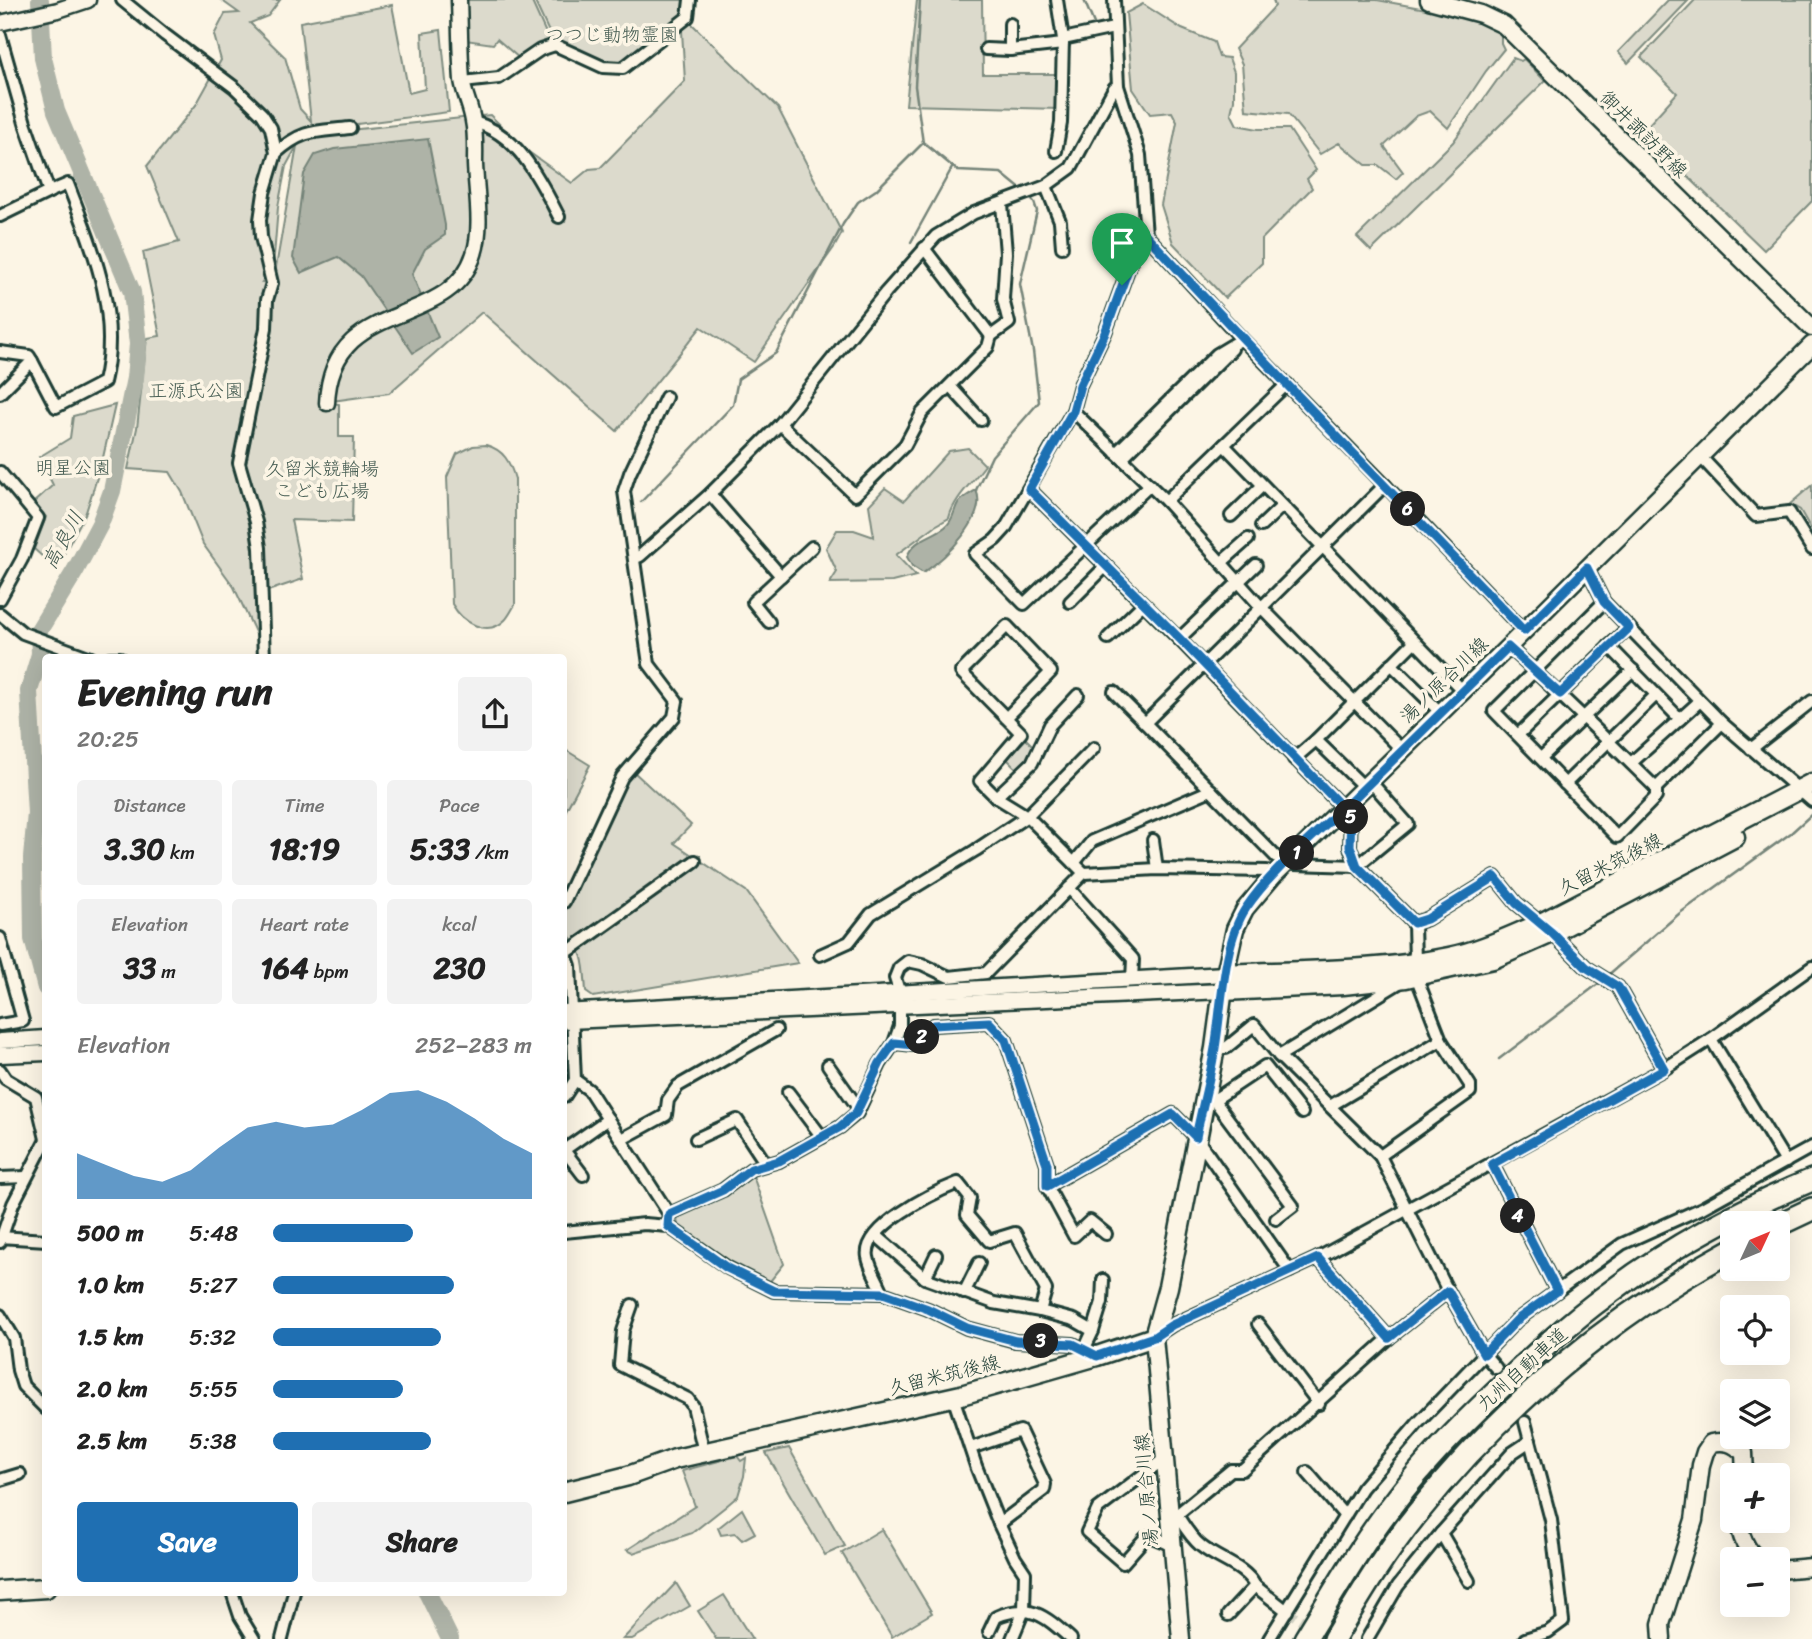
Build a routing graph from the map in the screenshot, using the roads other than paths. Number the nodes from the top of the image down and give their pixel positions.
1 (88, 0) edge
2 (121, 0) edge
3 (459, 0) edge
4 (690, 0) edge
5 (1057, 0) edge
6 (1114, 0) edge
7 (1429, 0) edge
8 (0, 23) edge
9 (1010, 24) dead end
10 (1114, 28) junction
11 (0, 35) edge
12 (1063, 41) junction
13 (986, 49) dead end
14 (1010, 50) junction
15 (463, 82) junction
16 (1118, 86) junction
17 (474, 122) junction
18 (349, 128) dead end
19 (1056, 151) dead end
20 (276, 153) junction
21 (1046, 186) junction
22 (49, 192) junction
23 (1002, 204) junction
24 (0, 216) edge
25 (559, 216) dead end
26 (1146, 235) junction
27 (1062, 247) dead end
28 (924, 248) junction
29 (1812, 328) edge
30 (990, 336) junction
31 (1242, 339) junction
32 (1812, 345) edge
33 (0, 352) edge
34 (32, 361) junction
35 (1287, 384) junction
36 (950, 386) junction
37 (0, 393) edge
38 (666, 397) dead end
39 (327, 403) dead end
40 (1073, 411) junction
41 (981, 421) dead end
42 (780, 424) junction
43 (1224, 445) junction
44 (1119, 455) junction
45 (1699, 455) junction
46 (0, 472) edge
47 (1150, 485) junction
48 (1385, 485) junction
49 (1262, 486) junction
50 (1029, 489) junction
51 (710, 494) junction
52 (1166, 501) junction
53 (1281, 507) junction
54 (1231, 516) dead end
55 (1261, 526) dead end
56 (1248, 538) dead end
57 (1087, 545) junction
58 (812, 547) dead end
59 (1321, 547) junction
60 (1812, 549) edge
61 (635, 558) junction
62 (1222, 562) junction
63 (1256, 565) dead end
64 (1107, 566) junction
65 (1587, 568) junction
66 (781, 576) junction
67 (1240, 582) junction
68 (0, 599) edge
69 (1070, 602) dead end
70 (1604, 602) junction
71 (1143, 604) junction
72 (1261, 607) junction
73 (0, 614) edge
74 (769, 622) dead end
75 (1629, 628) junction
76 (1524, 631) junction
77 (1108, 638) dead end
78 (1180, 639) junction
79 (1413, 642) junction
80 (1609, 646) junction
81 (1508, 647) junction
82 (81, 654) edge
83 (264, 654) edge
84 (1391, 664) junction
85 (1205, 665) junction
86 (1633, 670) junction
87 (1535, 671) junction
88 (1462, 690) junction
89 (1114, 692) dead end
90 (1560, 694) junction
91 (1078, 695) dead end
92 (1656, 695) junction
93 (1354, 701) junction
94 (1700, 701) junction
95 (1812, 701) edge
96 (1440, 712) junction
97 (1006, 718) junction
98 (1584, 718) junction
99 (1680, 719) junction
100 (1145, 723) junction
101 (1722, 723) junction
102 (1518, 734) junction
103 (1316, 740) junction
104 (1609, 741) junction
105 (1094, 748) dead end
106 (1751, 749) junction
107 (1402, 750) junction
108 (1541, 758) junction
109 (1294, 759) junction
110 (1630, 763) junction
111 (1367, 784) junction
112 (1565, 784) junction
113 (1656, 788) junction
114 (1211, 790) junction
115 (1809, 793) edge
116 (996, 796) junction
117 (1345, 806) junction
118 (1027, 816) junction
119 (1153, 840) dead end
120 (695, 861) dead end
121 (1074, 863) junction
122 (1282, 866) junction
123 (1357, 866) junction
124 (1157, 869) junction
125 (1084, 873) junction
126 (1069, 888) junction
127 (567, 896) edge
128 (1414, 923) junction
129 (1546, 928) junction
130 (0, 938) edge
131 (567, 950) edge
132 (820, 955) dead end
133 (567, 957) edge
134 (1812, 967) edge
135 (1412, 972) junction
136 (1132, 980) junction
137 (1224, 983) junction
138 (900, 1000) junction
139 (568, 1016) edge
140 (0, 1025) edge
141 (776, 1030) dead end
142 (42, 1038) edge
143 (1711, 1039) junction
144 (1441, 1040) junction
145 (0, 1041) edge
146 (894, 1043) junction
147 (1215, 1048) junction
148 (42, 1053) edge
149 (0, 1055) edge
150 (1279, 1056) junction
151 (828, 1065) dead end
152 (1664, 1069) junction
153 (0, 1070) edge
154 (575, 1080) junction
155 (567, 1092) edge
156 (788, 1092) dead end
157 (1209, 1099) junction
158 (1330, 1106) junction
159 (859, 1109) junction
160 (1302, 1113) dead end
161 (608, 1119) junction
162 (42, 1123) edge
163 (822, 1137) junction
164 (1196, 1137) junction
165 (622, 1139) junction
166 (696, 1139) dead end
167 (42, 1147) edge
168 (1812, 1147) edge
169 (567, 1148) edge
170 (567, 1154) edge
171 (1380, 1156) junction
172 (1786, 1162) junction
173 (766, 1164) junction
174 (1492, 1164) junction
175 (583, 1175) dead end
176 (26, 1177) junction
177 (0, 1178) edge
178 (1812, 1180) edge
179 (1047, 1186) junction
180 (1407, 1209) junction
181 (1812, 1209) edge
182 (1276, 1219) dead end
183 (1790, 1219) edge
184 (668, 1220) junction
185 (567, 1232) edge
186 (1106, 1234) dead end
187 (877, 1236) junction
188 (0, 1239) edge
189 (42, 1240) edge
190 (936, 1255) dead end
191 (1318, 1258) junction
192 (1720, 1258) edge
193 (979, 1263) dead end
194 (1290, 1271) junction
195 (925, 1278) junction
196 (1102, 1280) dead end
197 (1448, 1291) junction
198 (1557, 1291) junction
199 (883, 1293) junction
200 (964, 1293) junction
201 (632, 1305) dead end
202 (1040, 1311) junction
203 (0, 1315) edge
204 (1258, 1324) dead end
205 (1093, 1331) junction
206 (1154, 1337) junction
207 (1389, 1338) junction
208 (1091, 1353) junction
209 (1484, 1354) junction
210 (1496, 1368) dead end
211 (953, 1397) junction
212 (1319, 1404) junction
213 (42, 1405) edge
214 (1525, 1422) dead end
215 (1530, 1441) junction
216 (971, 1448) junction
217 (704, 1452) junction
218 (1164, 1459) junction
219 (1744, 1463) edge
220 (1307, 1472) dead end
221 (20, 1474) dead end
222 (0, 1480) edge
223 (567, 1491) edge
224 (1345, 1516) junction
225 (1173, 1518) junction
226 (999, 1524) junction
227 (1441, 1533) junction
228 (1172, 1545) junction
229 (1812, 1567) edge
230 (1790, 1569) edge
231 (1469, 1581) dead end
232 (1255, 1586) junction
233 (42, 1588) edge
234 (0, 1591) edge
235 (233, 1596) edge
236 (293, 1596) edge
237 (1024, 1610) junction
238 (1287, 1611) junction
239 (1228, 1615) dead end
240 (989, 1632) dead end
241 (254, 1639) edge
242 (282, 1639) edge
243 (1012, 1639) edge
244 (1071, 1639) edge
245 (1181, 1639) edge
246 (1269, 1639) edge
247 (1305, 1639) edge
248 (1334, 1639) edge
249 (1367, 1639) edge
250 (1525, 1639) edge
251 (1662, 1639) edge

1 - 8 street
2 - 20 street
3 - 15 street
4 - 15 street
5 - 12 street
6 - 10 street
7 - 29 main road, 御井諏訪野線
9 - 14 street
10 - 12 street
10 - 16 street
11 - 22 street
12 - 14 street
12 - 19 street
13 - 14 street
15 - 17 street
16 - 21 street
16 - 26 street
17 - 25 street
17 - 39 street
18 - 20 street
20 - 83 street
21 - 23 street
21 - 27 street
22 - 24 street
22 - 34 street
23 - 28 street
23 - 30 street
26 - 31 street
26 - 40 street
28 - 30 street
28 - 42 street
30 - 36 street
31 - 35 street
31 - 44 street
32 - 45 main road, 湯ノ原合川線
33 - 34 street
34 - 37 street
35 - 43 street
35 - 48 street
36 - 41 street
36 - 42 street
38 - 61 street
40 - 44 street
40 - 50 street
42 - 51 street
43 - 49 street
43 - 52 street
44 - 47 street
45 - 60 street
45 - 65 main road, 湯ノ原合川線
46 - 68 street
47 - 52 street
47 - 57 street
48 - 59 street
48 - 76 street
49 - 53 street
49 - 54 street
50 - 57 street
50 - 57 street
51 - 61 street
51 - 66 street
52 - 62 street
53 - 55 street
53 - 59 street
56 - 62 street
57 - 64 street
58 - 66 street
59 - 72 street
59 - 79 street
61 - 127 street
62 - 67 street
63 - 67 street
64 - 69 street
64 - 71 street
65 - 70 street
65 - 76 main road, 湯ノ原合川線
66 - 74 street
67 - 72 street
67 - 78 street
70 - 75 street
70 - 87 street
71 - 77 street
71 - 78 street
72 - 85 street
72 - 93 street
73 - 82 street
75 - 80 street
75 - 94 street
76 - 81 main road, 湯ノ原合川線
78 - 85 street
79 - 84 street
79 - 88 street
80 - 86 street
80 - 90 street
81 - 87 street
81 - 88 main road, 湯ノ原合川線
84 - 93 street
84 - 96 street
85 - 100 street
85 - 109 street
86 - 92 street
86 - 98 street
87 - 90 street
87 - 102 street
88 - 96 main road, 湯ノ原合川線
89 - 100 street
90 - 98 street
90 - 102 street
91 - 116 street
92 - 99 street
92 - 104 street
93 - 103 street
93 - 107 street
94 - 99 street
94 - 101 street
95 - 106 street
96 - 107 main road, 湯ノ原合川線
97 - 97 street
97 - 116 street
98 - 104 street
98 - 108 street
99 - 110 street
100 - 114 street
101 - 106 street
101 - 113 street
102 - 108 street
103 - 109 street
103 - 111 street
104 - 110 street
104 - 112 street
105 - 118 street
106 - 115 street
107 - 111 main road, 湯ノ原合川線
108 - 112 street
109 - 117 street
110 - 113 street
111 - 117 main road, 湯ノ原合川線
111 - 123 street
112 - 113 street
114 - 121 street
114 - 122 street
115 - 129 main road, 久留米筑後線
116 - 118 street
117 - 122 main road, 湯ノ原合川線
117 - 123 street
118 - 121 street
118 - 132 street
119 - 124 street
120 - 131 street
121 - 125 street
122 - 123 street
122 - 124 street
122 - 137 main road, 湯ノ原合川線
123 - 128 street
124 - 125 street
125 - 126 street
126 - 136 street
126 - 138 street
128 - 129 street
128 - 135 street
129 - 135 main road, 久留米筑後線
129 - 152 street
130 - 140 street
133 - 139 street
134 - 143 street
135 - 137 main road, 久留米筑後線
135 - 144 street
135 - 150 street
136 - 137 street
136 - 138 street
137 - 138 street
137 - 147 main road
138 - 139 street
138 - 146 street
139 - 154 street
141 - 165 street
142 - 145 street
143 - 152 street
143 - 172 street
144 - 158 street
144 - 171 street
146 - 159 street
146 - 179 street
147 - 150 street
147 - 157 main road
148 - 149 street
150 - 158 street
151 - 159 street
152 - 174 street
153 - 162 street
154 - 155 street
154 - 161 street
156 - 163 street
157 - 160 street
157 - 164 main road
157 - 182 street
158 - 171 street
159 - 163 street
161 - 165 street
161 - 169 street
163 - 173 street
164 - 179 street
164 - 194 street
164 - 206 main road
165 - 184 street
166 - 173 street
167 - 176 street
168 - 172 street
170 - 175 street
171 - 180 street
172 - 198 street
173 - 184 street
174 - 180 street
174 - 198 street
176 - 177 street
176 - 188 street
178 - 247 highway, 九州自動車道
179 - 186 street
180 - 191 street
180 - 197 street
181 - 183 highway
184 - 185 street
184 - 199 street
187 - 195 street
187 - 199 street
187 - 202 street
188 - 189 street
190 - 195 street
191 - 194 street
191 - 207 street
192 - 248 highway, 九州自動車道
193 - 200 street
194 - 206 street
195 - 200 street
196 - 205 street
197 - 207 street
197 - 209 street
198 - 209 street
199 - 208 street
200 - 202 street
201 - 217 street
202 - 205 street
203 - 213 street
204 - 212 street
205 - 208 street
206 - 208 main road, 久留米筑後線
206 - 218 main road, 湯ノ原合川線
207 - 212 street
208 - 211 main road, 久留米筑後線
209 - 210 street
209 - 224 street
211 - 216 street
211 - 217 main road, 久留米筑後線
212 - 225 street
214 - 215 street
215 - 227 street
215 - 250 street
216 - 226 street
216 - 226 street
217 - 223 main road, 久留米筑後線
218 - 225 main road, 湯ノ原合川線
218 - 228 street
219 - 251 main road
220 - 224 street
221 - 222 street
224 - 238 street
225 - 228 main road, 湯ノ原合川線
225 - 232 street
226 - 237 street
227 - 231 street
227 - 249 street
228 - 245 main road, 湯ノ原合川線
229 - 230 main road
232 - 238 street
232 - 239 street
233 - 234 main road
235 - 241 street
236 - 242 street
237 - 240 street
237 - 243 street
237 - 244 street
238 - 246 street

